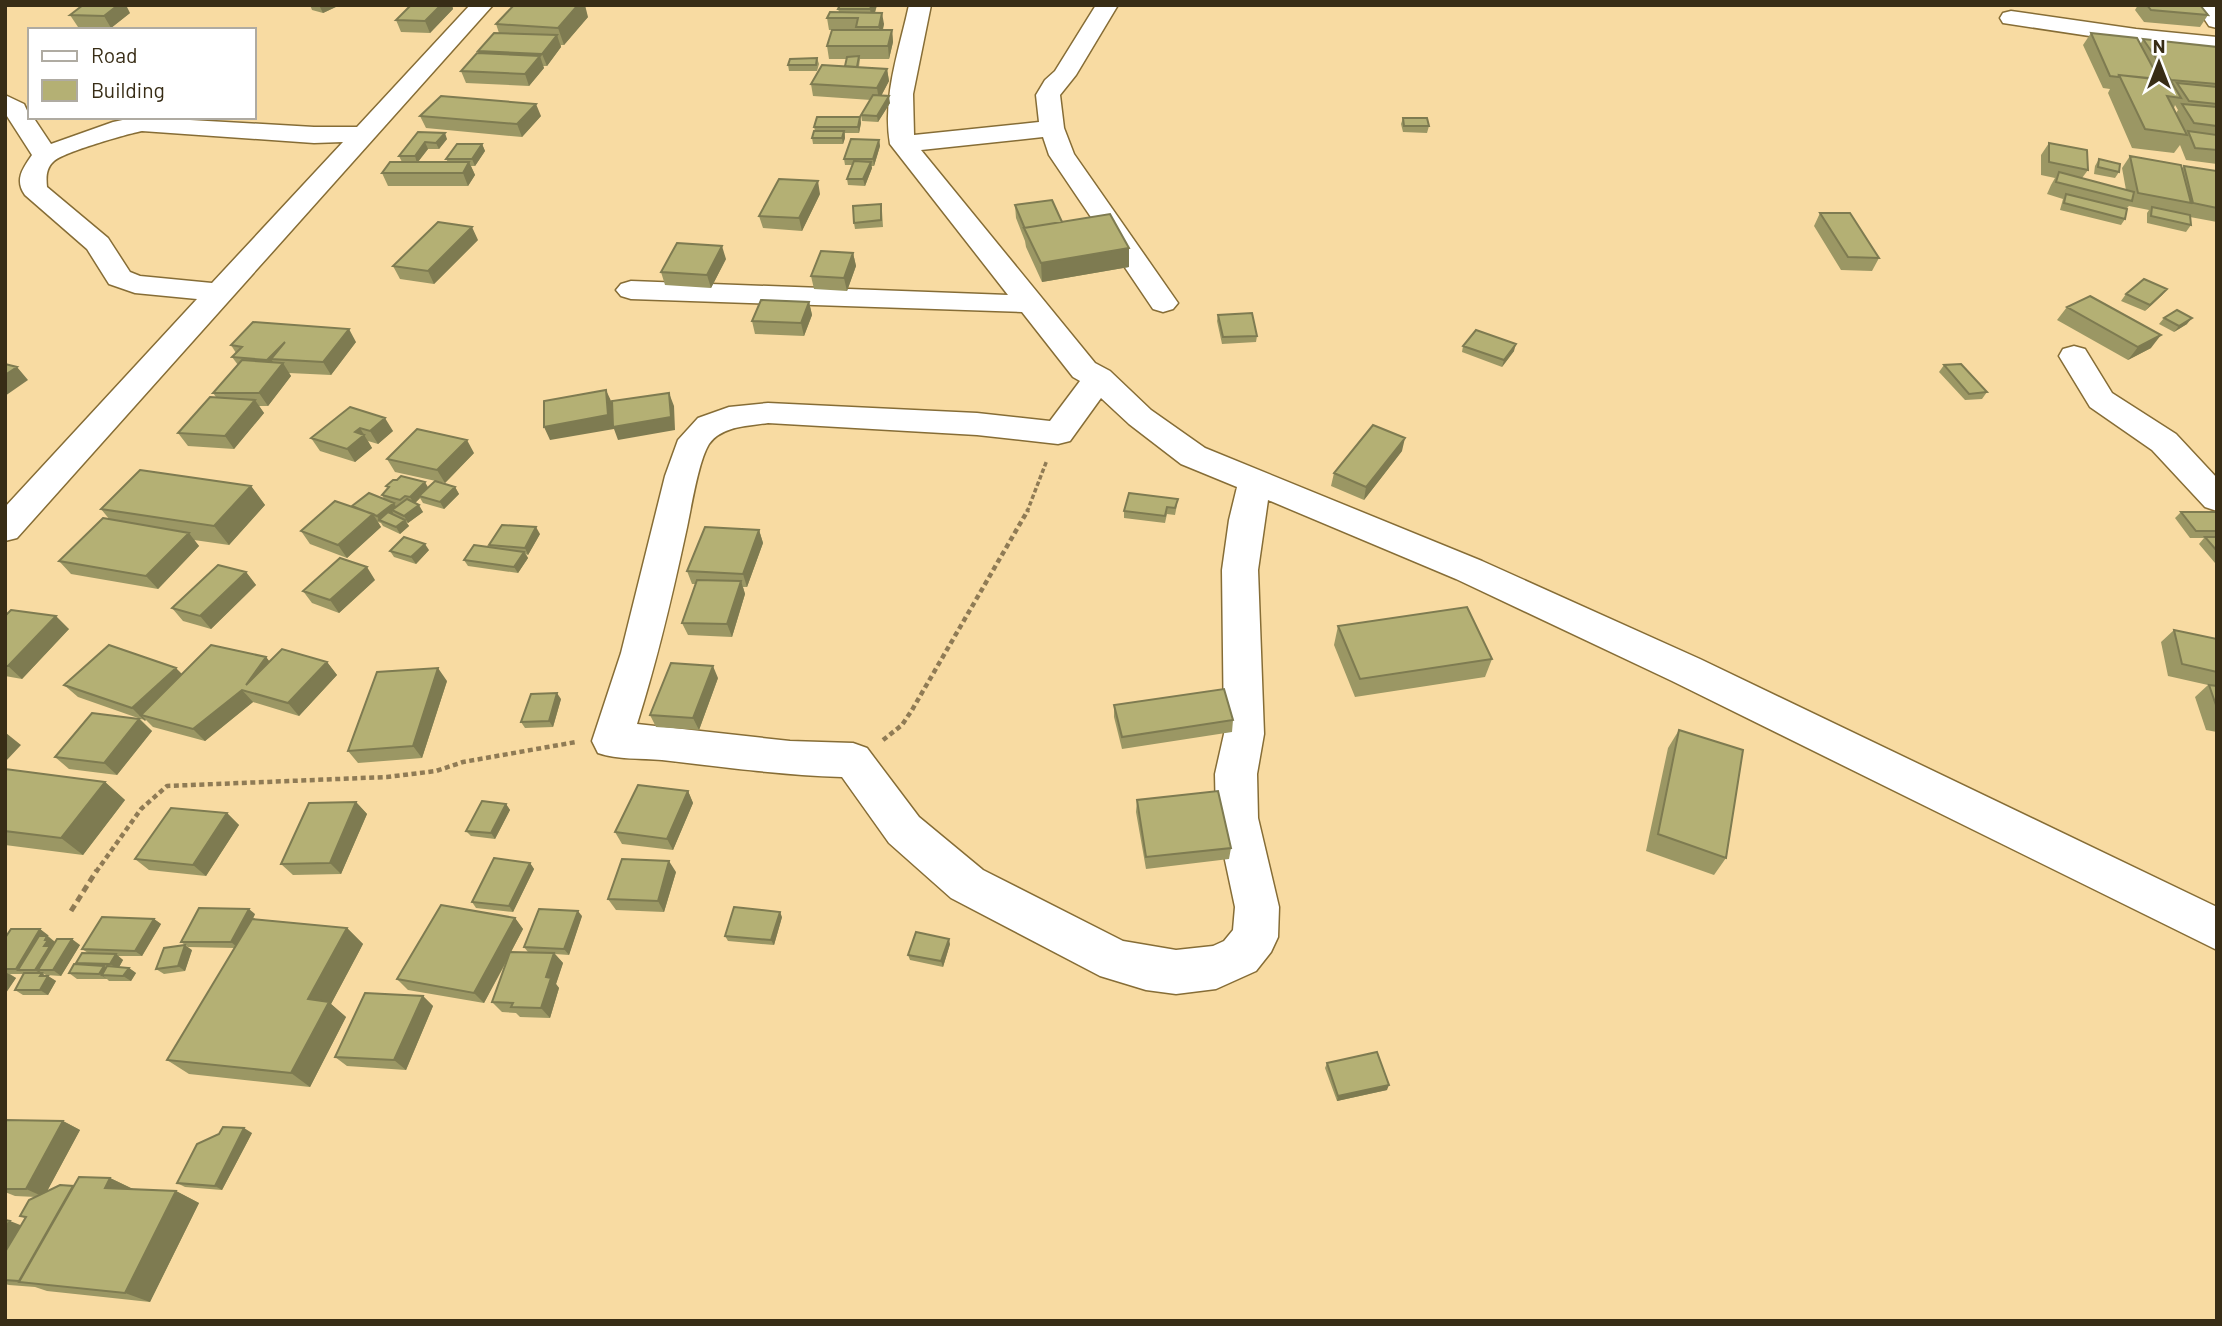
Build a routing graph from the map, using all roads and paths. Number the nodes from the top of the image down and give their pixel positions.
1 (482, 5) edge
2 (920, 5) edge
3 (1107, 5) edge
4 (2206, 5) edge
5 (2011, 18) dead end
6 (2217, 21) edge
7 (2217, 44) edge
8 (5, 102) edge
9 (1052, 128) junction
10 (364, 134) junction
11 (903, 144) junction
12 (45, 155) junction
13 (631, 290) dead end
14 (222, 293) junction
15 (1030, 303) junction
16 (1163, 303) dead end
17 (2074, 356) dead end
18 (1099, 378) junction
19 (1058, 433) junction
20 (1255, 484) junction
21 (2217, 499) edge
22 (5, 529) edge
23 (612, 741) junction
24 (853, 760) junction
25 (71, 911) dead end
26 (2217, 929) edge

1 - 10 street
2 - 11 street
3 - 9 street
4 - 6 street
5 - 7 street
8 - 12 street
9 - 11 street
9 - 16 street
10 - 12 street
10 - 14 street
11 - 15 street
12 - 14 street
13 - 15 street
14 - 22 street
15 - 18 street
17 - 21 street
18 - 19 street
18 - 20 street
19 - 23 street
19 - 24 path
20 - 24 street
20 - 26 street
23 - 24 street
23 - 25 path

